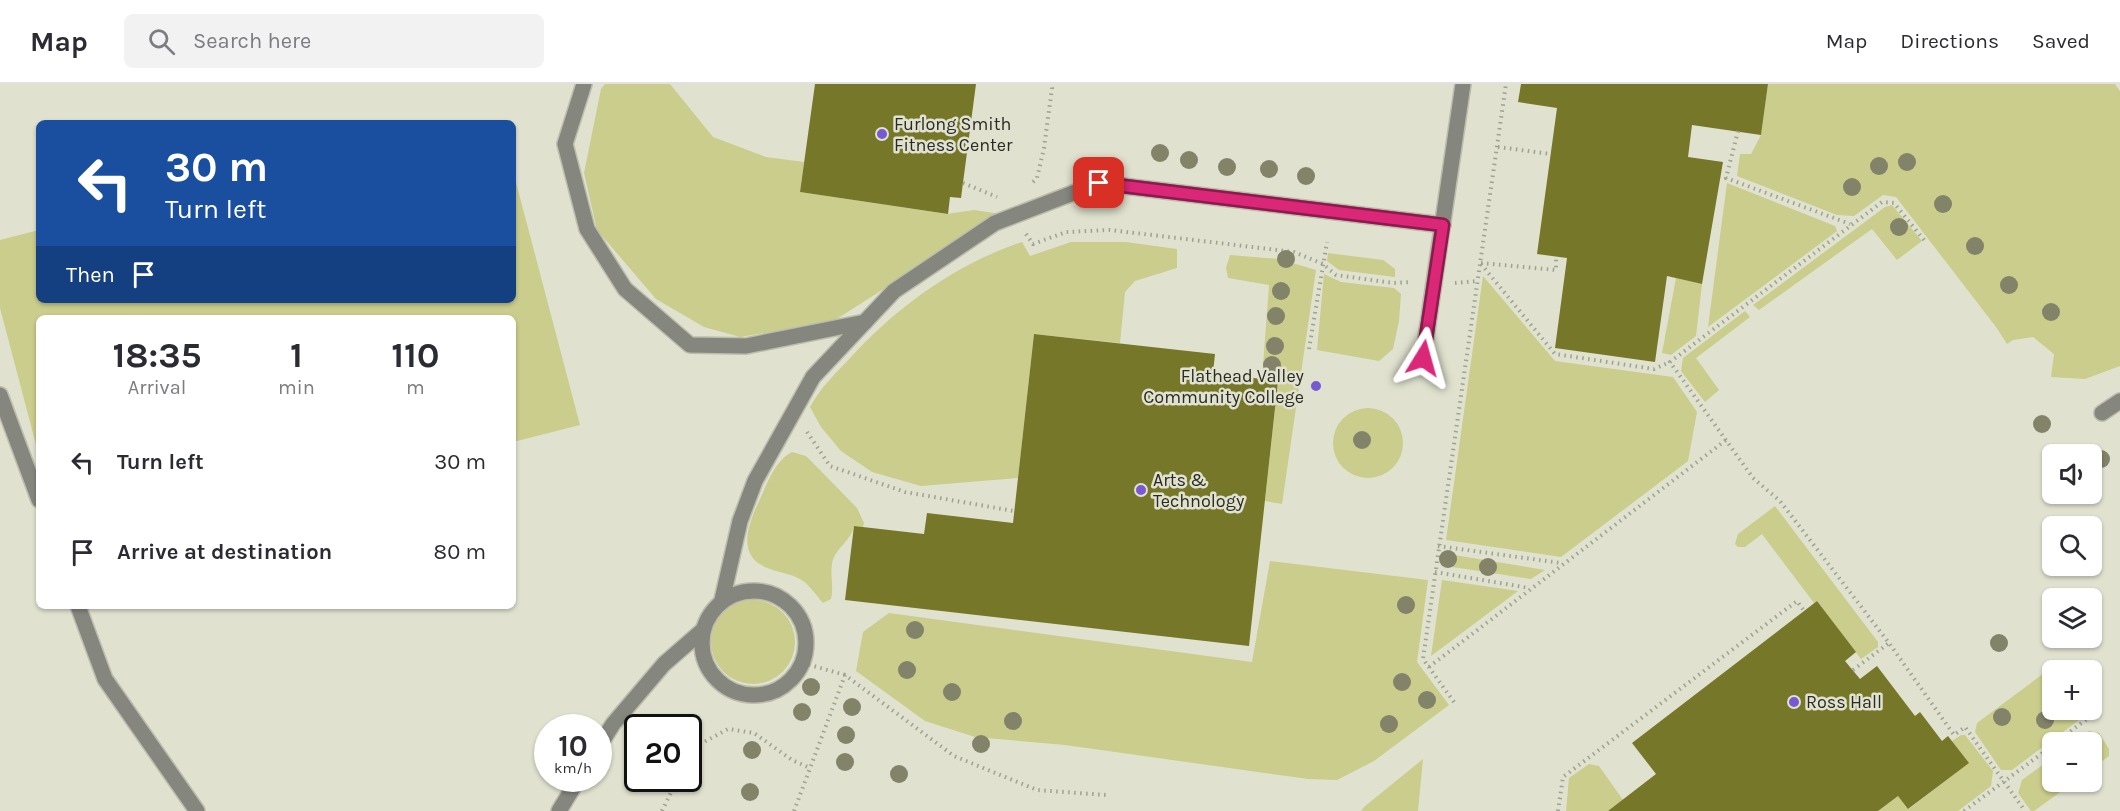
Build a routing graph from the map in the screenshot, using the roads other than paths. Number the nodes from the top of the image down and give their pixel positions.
1 (584, 84) edge
2 (1463, 84) edge
3 (1443, 225) junction
4 (865, 321) junction
5 (1423, 358) dead end
6 (0, 395) edge
7 (2120, 401) edge
8 (2102, 413) dead end
9 (36, 492) edge
10 (722, 600) junction
11 (79, 609) edge
12 (703, 630) junction
13 (612, 726) edge
14 (571, 792) edge
15 (198, 811) edge
16 (559, 811) edge

1 - 4 lane
2 - 3 lane
3 - 4 lane
3 - 5 lane
4 - 10 lane
6 - 9 lane
7 - 8 lane
10 - 12 lane
10 - 12 lane
11 - 15 lane
12 - 13 lane
14 - 16 lane

